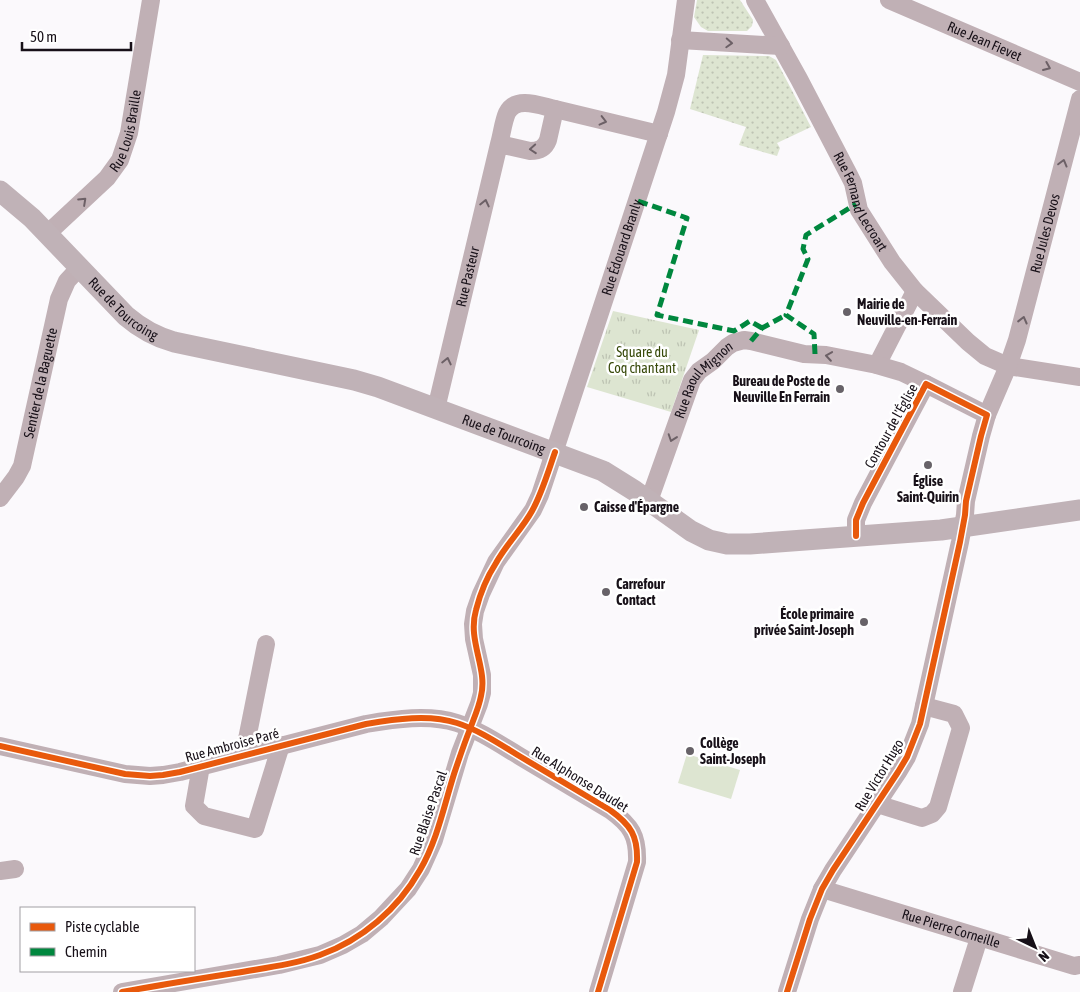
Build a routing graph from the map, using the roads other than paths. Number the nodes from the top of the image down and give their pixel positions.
1 (152, 0) edge
2 (686, 0) edge
3 (754, 0) edge
4 (889, 0) edge
5 (680, 40) junction
6 (781, 46) junction
7 (1080, 82) edge
8 (1080, 99) edge
9 (555, 110) junction
10 (659, 134) junction
11 (499, 144) junction
12 (0, 191) edge
13 (47, 234) junction
14 (78, 268) junction
15 (916, 291) junction
16 (877, 365) junction
17 (1008, 366) junction
18 (1080, 377) edge
19 (926, 384) junction
20 (436, 409) junction
21 (987, 415) junction
22 (555, 452) junction
23 (0, 498) edge
24 (649, 502) junction
25 (1080, 510) edge
26 (963, 528) junction
27 (856, 536) junction
28 (266, 644) dead end
29 (924, 706) junction
30 (470, 729) junction
31 (281, 745) junction
32 (0, 746) edge
33 (244, 754) junction
34 (201, 766) junction
35 (877, 804) junction
36 (822, 889) junction
37 (979, 938) junction
38 (1080, 965) edge
39 (160, 989) edge
40 (122, 992) edge
41 (598, 992) edge
42 (787, 992) edge
43 (962, 992) edge

13 -> 1 street, Rue Louis Braille
2 - 5 street, Rue Édouard Branly
3 - 6 street, Rue Fernand Lecroart
4 -> 7 street, Rue Jean Fievet
5 -> 6 street
5 - 10 street, Rue Édouard Branly
6 - 15 street, Rue Fernand Lecroart
17 -> 8 street, Rue Jules Devos
9 -> 10 street, Rue Pasteur
9 - 11 street, Rue Pasteur
9 -> 11 street
10 - 22 street, Rue Édouard Branly
20 -> 11 street, Rue Pasteur
12 - 13 main road, Rue de Tourcoing
13 - 14 main road, Rue de Tourcoing
14 - 20 main road, Rue de Tourcoing
14 - 23 street, Sentier de la Baguette
15 - 16 street
15 - 17 street, Rue Fernand Lecroart
16 - 19 street, Contour de l'Église
16 -> 24 street, Rue Raoul Mignon
17 - 18 street, Rue Fernand Lecroart
17 - 21 street
19 - 21 street, Contour de l'Église
19 - 27 street, Contour de l'Église
20 - 22 main road, Rue de Tourcoing
21 - 26 street
22 - 24 main road, Rue de Tourcoing
22 - 30 street, Rue Blaise Pascal
24 - 27 main road, Rue de Tourcoing
25 - 26 main road, Rue de Tourcoing
26 - 27 main road, Rue de Tourcoing
26 - 29 street, Rue Victor Hugo
28 - 33 street
29 - 35 street, Rue Victor Hugo
29 - 35 street
30 - 31 street, Rue Ambroise Paré
30 - 39 street, Rue Blaise Pascal
30 - 41 street, Rue Alphonse Daudet
31 - 33 street, Rue Ambroise Paré
31 - 34 street
32 - 34 street, Rue Ambroise Paré
33 - 34 street, Rue Ambroise Paré
35 - 36 street, Rue Victor Hugo
36 - 37 street, Rue Pierre Corneille
36 - 42 street, Rue Victor Hugo
37 - 38 street, Rue Pierre Corneille
37 - 43 street
39 - 40 street, Rue Blaise Pascal

